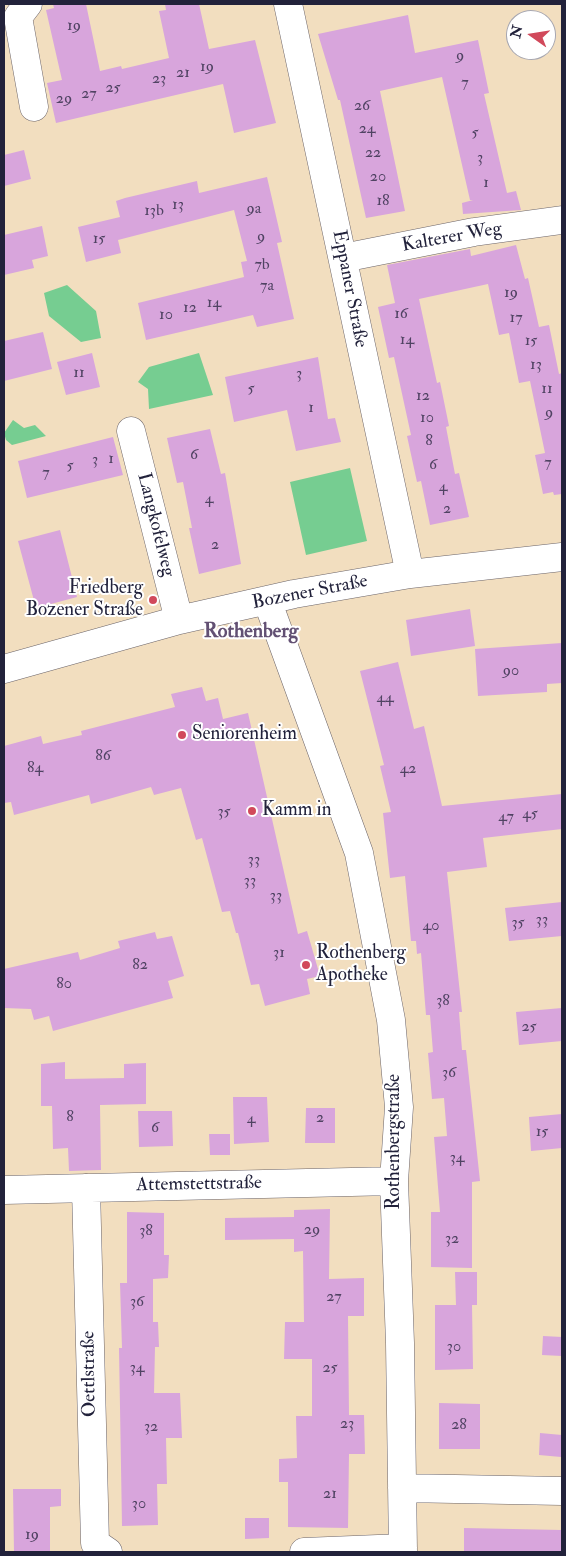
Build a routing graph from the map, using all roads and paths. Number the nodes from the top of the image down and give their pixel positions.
1 (288, 4) edge
2 (17, 10) edge
3 (34, 107) dead end
4 (562, 220) edge
5 (343, 258) junction
6 (131, 430) dead end
7 (562, 557) edge
8 (410, 574) junction
9 (267, 600) junction
10 (179, 620) junction
11 (4, 669) edge
12 (394, 1181) junction
13 (86, 1188) junction
14 (4, 1190) edge
15 (402, 1488) junction
16 (562, 1491) edge
17 (403, 1550) edge
18 (108, 1552) edge
19 (304, 1552) edge

1 - 5 street, Eppaner Straße
2 - 3 street
4 - 5 street, Kalterer Weg
5 - 8 street, Eppaner Straße
6 - 10 street, Langkofelweg
7 - 8 street, Bozener Straße
8 - 9 street, Bozener Straße
9 - 10 street, Bozener Straße
9 - 12 street, Rothenbergstraße
10 - 11 street, Bozener Straße
12 - 13 street, Attemstettstraße
12 - 15 street, Rothenbergstraße
13 - 14 street, Attemstettstraße
13 - 18 street, Oettlstraße
15 - 16 street
15 - 17 street, Rothenbergstraße
17 - 19 street

